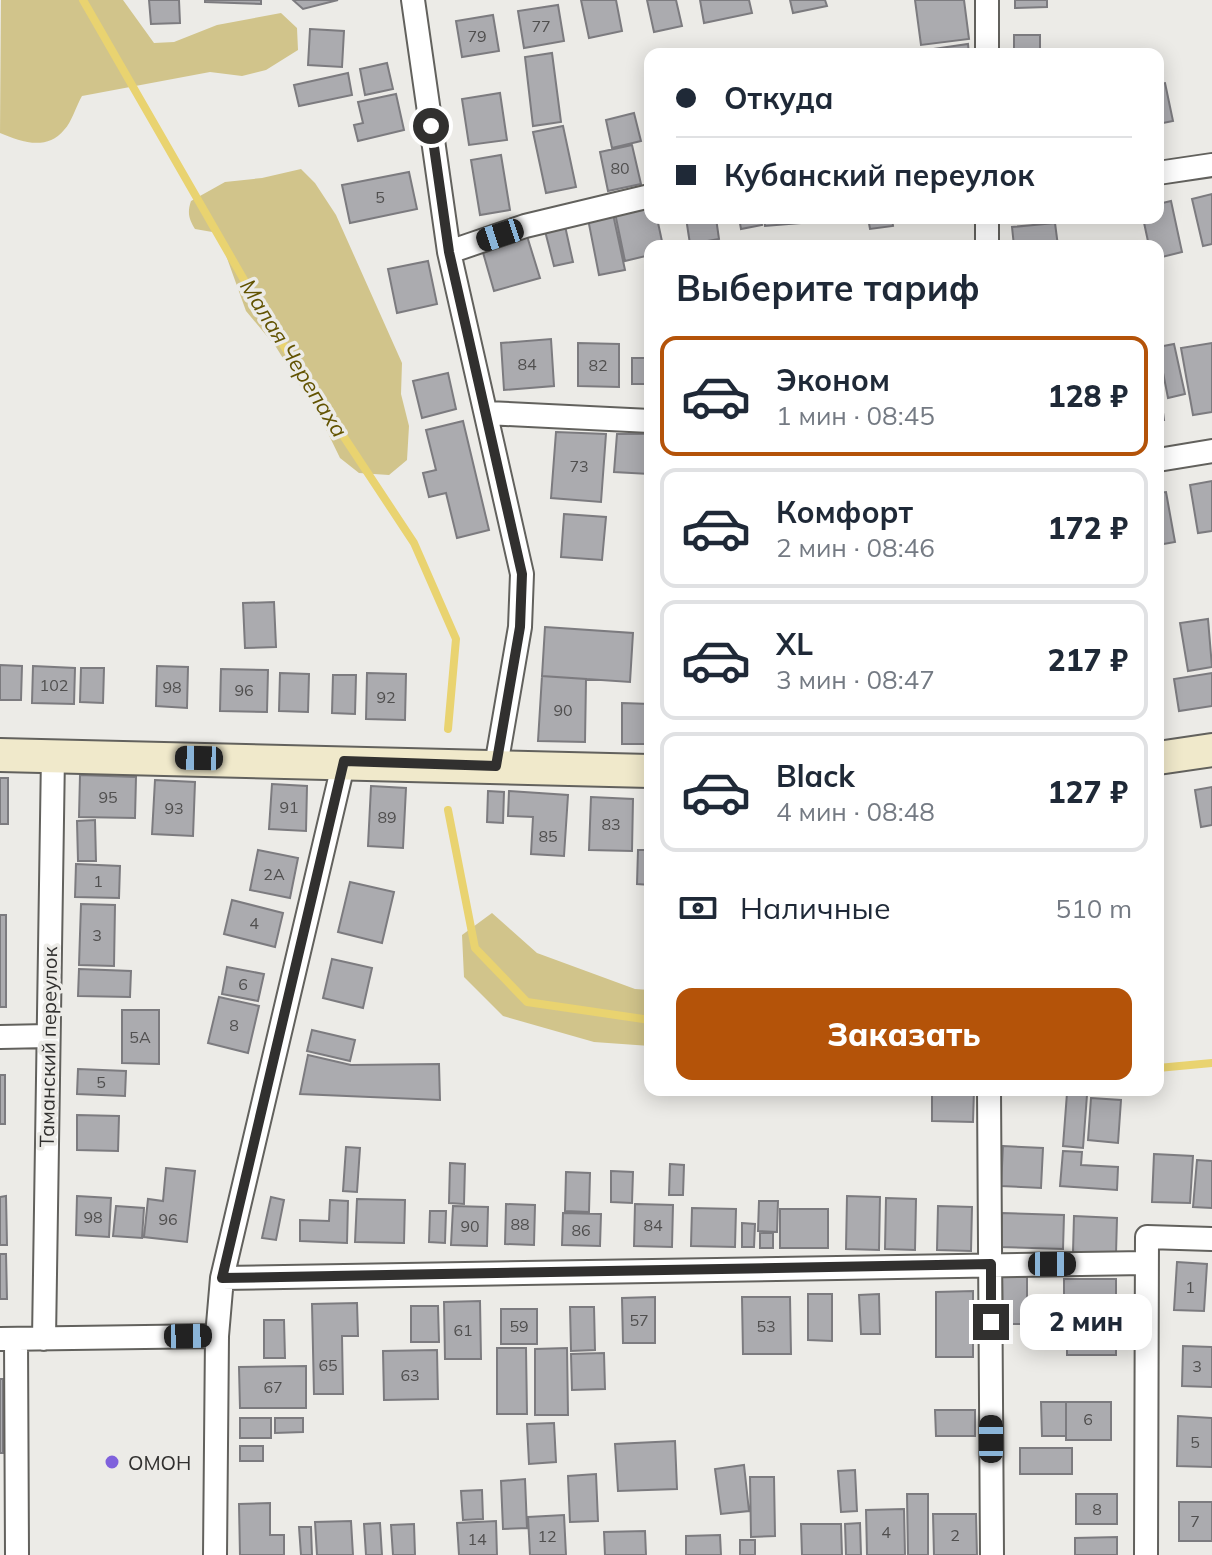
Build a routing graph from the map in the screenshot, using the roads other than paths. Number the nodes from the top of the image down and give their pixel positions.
1 (413, 0) edge
2 (987, 0) edge
3 (987, 48) edge
4 (1212, 165) edge
5 (1164, 172) edge
6 (644, 197) edge
7 (449, 252) junction
8 (487, 413) junction
9 (644, 421) edge
10 (1212, 451) edge
11 (1164, 459) edge
12 (1212, 750) edge
13 (0, 755) edge
14 (53, 755) junction
15 (1164, 757) edge
16 (344, 761) junction
17 (496, 766) junction
18 (644, 771) edge
19 (48, 1036) junction
20 (0, 1037) edge
21 (989, 1096) edge
22 (1212, 1239) edge
23 (1145, 1263) junction
24 (991, 1264) junction
25 (222, 1278) junction
26 (217, 1336) junction
27 (8, 1339) edge
28 (44, 1339) junction
29 (17, 1555) edge
30 (215, 1555) edge
31 (992, 1555) edge
32 (1146, 1555) edge

1 - 7 street
2 - 3 street
4 - 5 street
6 - 7 street
7 - 8 street
8 - 9 street
8 - 17 street
10 - 11 street
12 - 15 street
13 - 14 street
14 - 16 street
14 - 19 street, Таманский переулок
16 - 17 street
16 - 25 street
17 - 18 street
19 - 20 street
19 - 28 street, Таманский переулок
21 - 24 street
22 - 23 street
23 - 24 street
23 - 32 street
24 - 25 street
24 - 31 street
25 - 26 street
26 - 28 street
26 - 30 street
27 - 28 street
27 - 29 street

